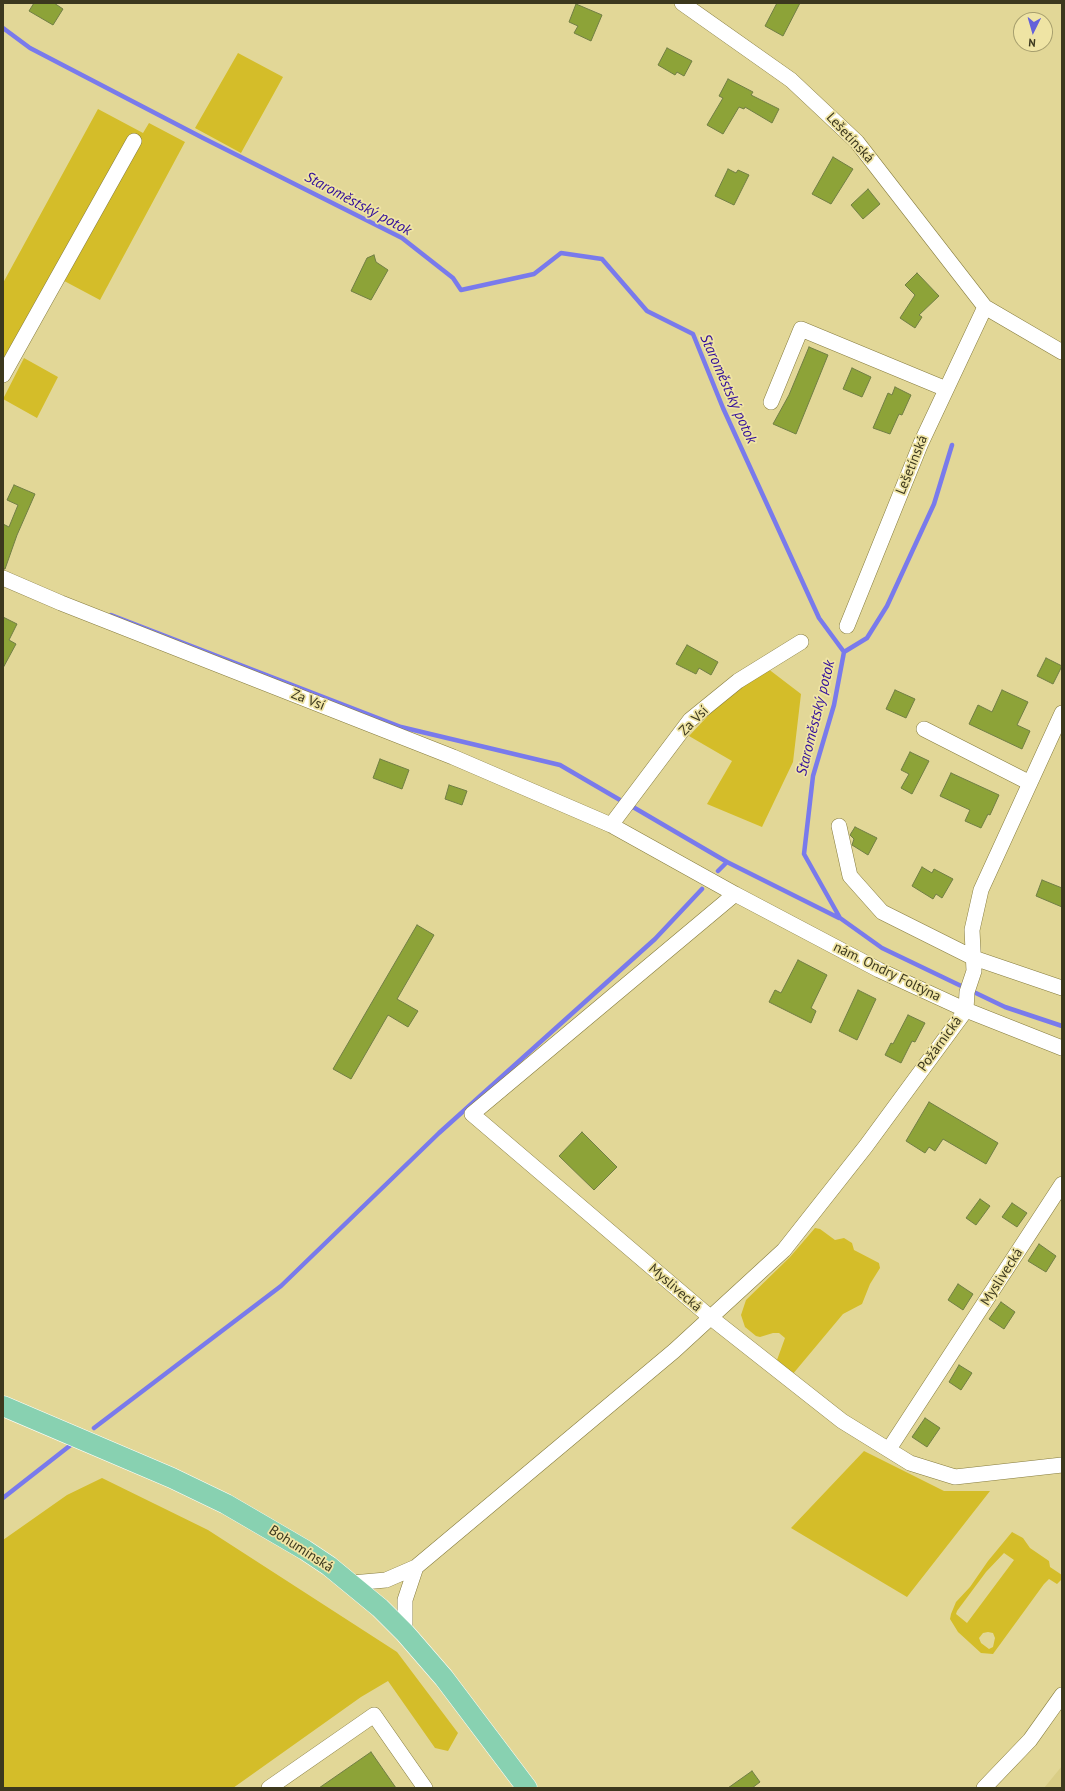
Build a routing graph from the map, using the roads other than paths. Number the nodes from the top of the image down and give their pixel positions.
1 (682, 3) edge
2 (134, 141) dead end
3 (984, 307) junction
4 (1062, 352) edge
5 (3, 375) edge
6 (946, 389) junction
7 (771, 402) dead end
8 (3, 578) edge
9 (847, 626) dead end
10 (801, 642) dead end
11 (1062, 714) edge
12 (924, 729) dead end
13 (1030, 783) junction
14 (611, 825) junction
15 (839, 826) dead end
16 (718, 884) joint
17 (735, 894) junction
18 (974, 958) junction
19 (1060, 983) edge
20 (966, 1010) junction
21 (1062, 1048) edge
22 (1062, 1184) edge
23 (710, 1317) junction
24 (3, 1406) edge
25 (889, 1449) junction
26 (1060, 1462) edge
27 (416, 1567) junction
28 (352, 1583) junction
29 (405, 1633) junction
30 (1062, 1695) edge
31 (269, 1788) edge
32 (425, 1788) edge
33 (527, 1788) edge
34 (984, 1788) edge

1 - 3 street, Lešetínská
2 - 5 street
3 - 4 street, Lešetínská
3 - 6 street, Lešetínská
6 - 7 street
6 - 9 street, Lešetínská
8 - 14 street, Za Vsí
10 - 14 street, Za Vsí
11 - 13 street, Požárnická
12 - 13 street
13 - 18 street, Požárnická
14 - 16 street, Za Vsí
15 - 18 street
16 - 17 street, nám. Ondry Foltýna
17 - 20 street, nám. Ondry Foltýna
17 - 23 street, Myslivecká
18 - 19 street
18 - 20 street, Požárnická
20 - 21 street, nám. Ondry Foltýna
20 - 23 street, Požárnická
22 - 25 street, Myslivecká
23 - 25 street, Myslivecká
23 - 27 street, Požárnická
24 - 28 main road, Bohumínská
25 - 26 street, Myslivecká
27 - 28 street, Požárnická
27 - 29 street
28 - 29 main road, Bohumínská
29 - 33 main road, Bohumínská
30 - 34 street
31 - 32 street

